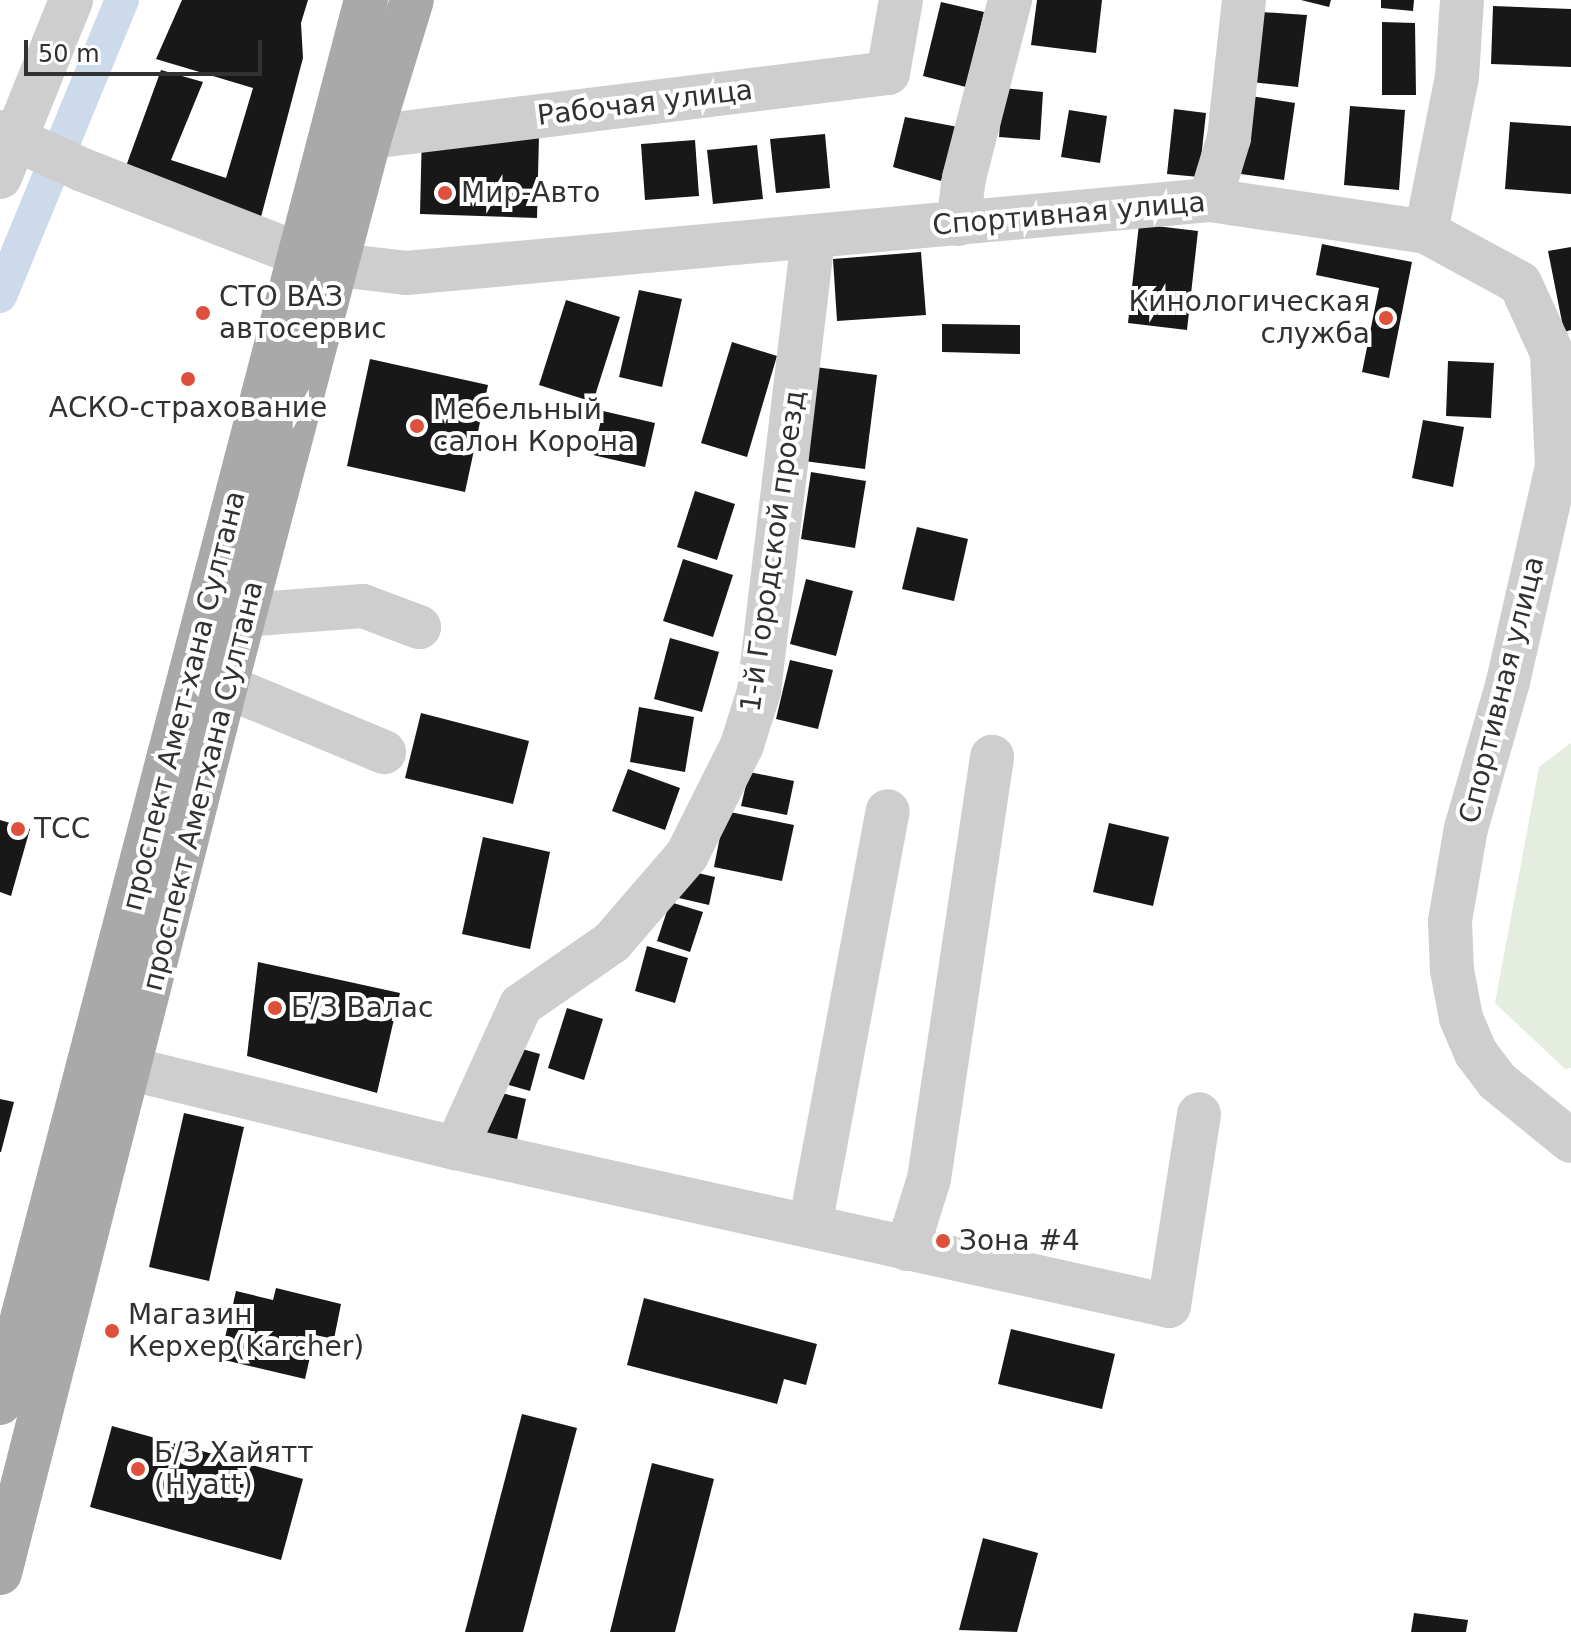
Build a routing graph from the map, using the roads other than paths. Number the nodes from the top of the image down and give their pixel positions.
1 (71, 0) edge
2 (366, 0) edge
3 (412, 0) edge
4 (901, 0) edge
5 (1010, 0) edge
6 (1244, 0) edge
7 (1462, 0) edge
8 (350, 131) junction
9 (5, 150) edge
10 (1210, 200) junction
11 (958, 224) junction
12 (1426, 232) junction
13 (813, 236) junction
14 (319, 260) junction
15 (226, 612) junction
16 (419, 627) dead end
17 (210, 679) junction
18 (384, 752) dead end
19 (992, 757) dead end
20 (888, 811) dead end
21 (90, 1059) junction
22 (132, 1069) junction
23 (1199, 1114) dead end
24 (1571, 1141) edge
25 (456, 1148) junction
26 (810, 1226) junction
27 (907, 1249) junction
28 (0, 1403) edge
29 (0, 1573) edge

1 - 9 street
2 - 8 main road
3 - 8 main road, проспект Аметхана Султана
4 - 8 street, Рабочая улица
5 - 11 street
6 - 10 street
7 - 12 street
8 - 14 main road, проспект Аметхана Султана
9 - 14 street, Спортивная улица
10 - 11 street, Спортивная улица
10 - 12 street, Спортивная улица
11 - 13 street, Спортивная улица
12 - 24 street, Спортивная улица
13 - 14 street, Спортивная улица
13 - 25 street, 1-й Городской проезд
14 - 15 main road, проспект Аметхана Султана
15 - 16 street
15 - 17 main road, проспект Аметхана Султана
17 - 18 street
17 - 21 main road, проспект Амет-хана Султана
17 - 22 main road, проспект Аметхана Султана
19 - 27 street
20 - 26 street
21 - 22 street
21 - 28 main road, проспект Амет-хана Султана
22 - 25 street
22 - 29 main road, проспект Аметхана Султана
23 - 27 street
25 - 26 street
26 - 27 street

